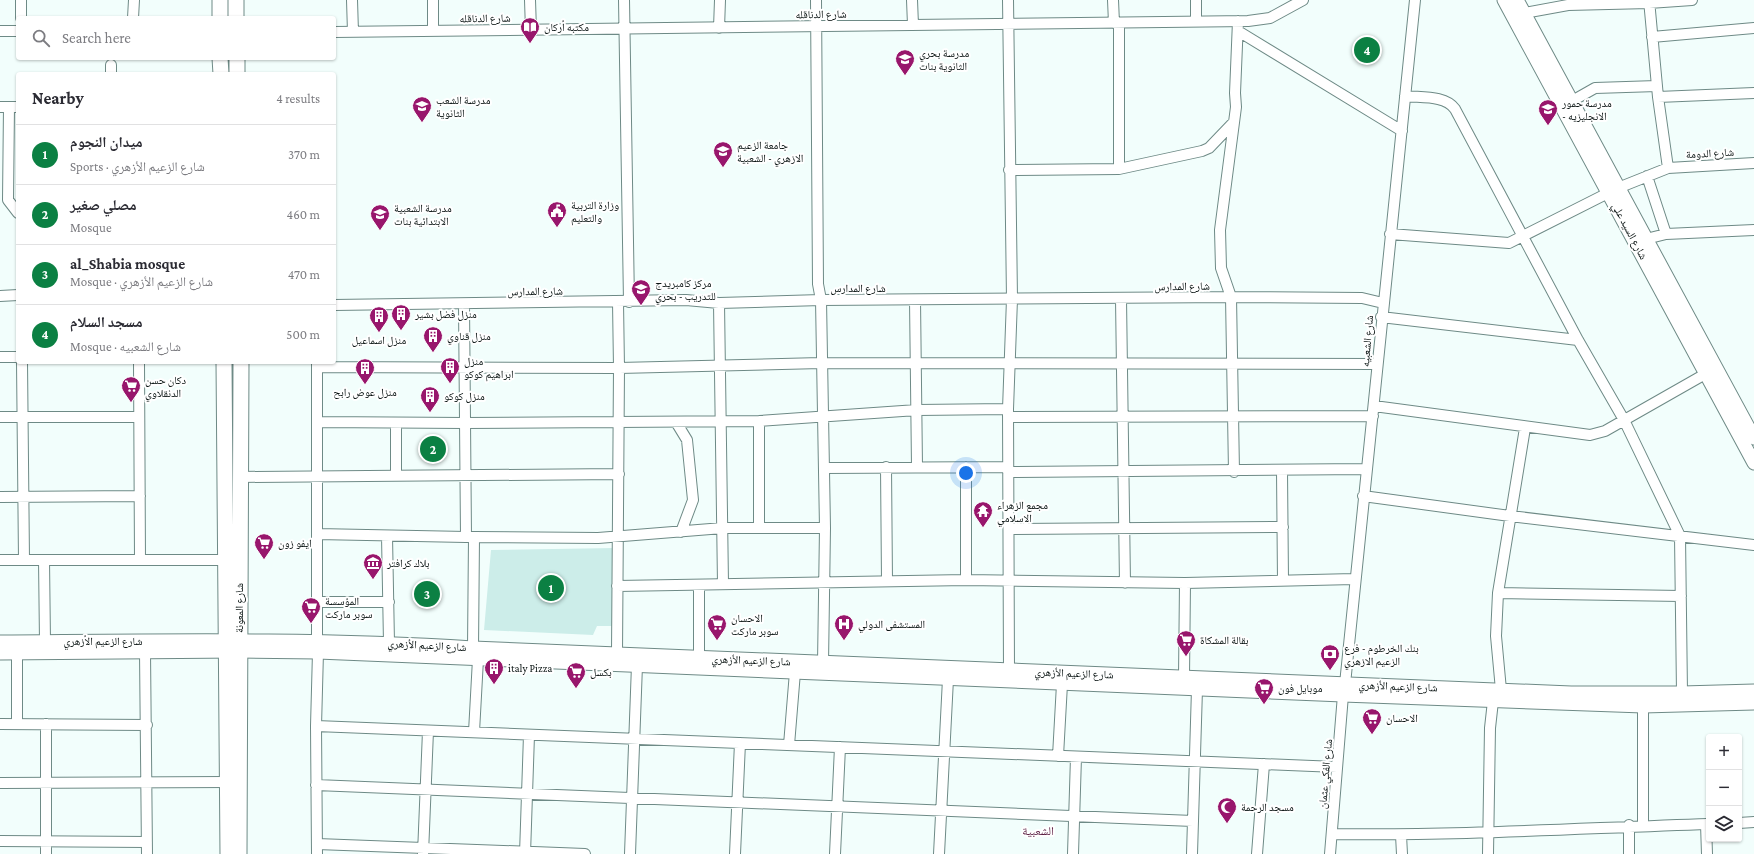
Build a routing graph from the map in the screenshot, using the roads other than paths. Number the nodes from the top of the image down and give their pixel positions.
1 (21, 0) edge
2 (134, 0) edge
3 (220, 0) edge
4 (236, 0) edge
5 (352, 0) edge
6 (433, 0) edge
7 (530, 0) edge
8 (624, 0) edge
9 (720, 0) edge
10 (816, 0) edge
11 (912, 0) edge
12 (1008, 0) edge
13 (1113, 0) edge
14 (1196, 0) edge
15 (1303, 0) edge
16 (1415, 0) edge
17 (1504, 0) edge
18 (1517, 0) edge
19 (1692, 0) edge
20 (1649, 2) edge
21 (1524, 13) junction
22 (21, 16) edge
23 (133, 16) edge
24 (220, 16) edge
25 (236, 16) edge
26 (1196, 21) junction
27 (1116, 23) junction
28 (1009, 24) junction
29 (913, 25) junction
30 (816, 26) junction
31 (1238, 26) junction
32 (719, 28) junction
33 (1754, 28) edge
34 (624, 29) junction
35 (531, 30) junction
36 (0, 31) edge
37 (16, 31) edge
38 (433, 31) junction
39 (336, 32) edge
40 (353, 32) junction
41 (1652, 37) junction
42 (220, 60) edge
43 (237, 60) edge
44 (221, 72) edge
45 (237, 72) edge
46 (1657, 86) junction
47 (1754, 93) edge
48 (1405, 96) junction
49 (1658, 97) junction
50 (1566, 104) junction
51 (9, 107) edge
52 (1233, 123) junction
53 (1402, 131) junction
54 (1754, 163) edge
55 (1668, 168) junction
56 (1118, 169) junction
57 (1009, 170) junction
58 (1647, 176) junction
59 (1614, 191) junction
60 (16, 210) edge
61 (1754, 230) edge
62 (1390, 234) junction
63 (1666, 234) junction
64 (1523, 237) junction
65 (1646, 239) junction
66 (16, 295) edge
67 (0, 296) edge
68 (1230, 297) junction
69 (1012, 299) junction
70 (1121, 299) junction
71 (821, 300) junction
72 (915, 300) junction
73 (618, 302) junction
74 (628, 302) junction
75 (719, 303) junction
76 (1383, 303) junction
77 (464, 304) junction
78 (336, 305) edge
79 (1381, 317) junction
80 (1578, 340) junction
81 (0, 357) edge
82 (16, 357) edge
83 (821, 363) junction
84 (1010, 363) junction
85 (1231, 363) junction
86 (22, 364) edge
87 (140, 364) edge
88 (224, 364) edge
89 (241, 364) edge
90 (317, 364) edge
91 (916, 364) junction
92 (1122, 364) junction
93 (1377, 364) junction
94 (464, 366) junction
95 (721, 366) junction
96 (619, 368) junction
97 (1707, 373) junction
98 (917, 410) junction
99 (1374, 411) junction
100 (1008, 413) junction
101 (1232, 415) junction
102 (1123, 416) junction
103 (0, 417) edge
104 (23, 417) junction
105 (139, 417) junction
106 (824, 417) junction
107 (1624, 420) junction
108 (759, 421) junction
109 (318, 422) junction
110 (676, 422) junction
111 (721, 422) junction
112 (396, 423) junction
113 (465, 423) junction
114 (619, 423) junction
115 (1525, 428) junction
116 (1754, 438) edge
117 (1754, 463) edge
118 (886, 467) junction
119 (917, 467) junction
120 (966, 467) junction
121 (824, 468) junction
122 (1367, 469) junction
123 (1008, 470) junction
124 (1282, 471) junction
125 (1123, 472) junction
126 (1234, 472) junction
127 (618, 474) junction
128 (316, 475) junction
129 (396, 475) junction
130 (466, 476) junction
131 (240, 477) junction
132 (140, 496) junction
133 (1363, 496) junction
134 (0, 497) edge
135 (24, 498) junction
136 (1510, 516) junction
137 (1283, 526) junction
138 (1124, 527) junction
139 (722, 528) junction
140 (759, 528) junction
141 (825, 528) junction
142 (1010, 529) junction
143 (681, 532) junction
144 (317, 534) junction
145 (618, 535) junction
146 (387, 536) junction
147 (1680, 536) junction
148 (470, 537) junction
149 (1754, 545) edge
150 (0, 560) edge
151 (24, 560) junction
152 (44, 560) junction
153 (140, 560) junction
154 (225, 560) junction
155 (1354, 579) junction
156 (966, 580) junction
157 (887, 581) junction
158 (1010, 581) junction
159 (1283, 581) junction
160 (824, 583) junction
161 (1125, 583) junction
162 (1185, 583) junction
163 (722, 584) junction
164 (698, 585) junction
165 (617, 586) junction
166 (1498, 594) junction
167 (1681, 596) junction
168 (318, 602) junction
169 (389, 602) junction
170 (0, 642) edge
171 (45, 642) junction
172 (389, 643) junction
173 (233, 646) junction
174 (318, 647) junction
175 (17, 652) junction
176 (145, 652) junction
177 (0, 653) edge
178 (476, 653) junction
179 (617, 654) junction
180 (699, 658) junction
181 (823, 663) junction
182 (637, 665) junction
183 (1009, 670) junction
184 (795, 672) junction
185 (1184, 677) junction
186 (948, 679) junction
187 (1062, 684) junction
188 (1197, 689) junction
189 (1344, 690) junction
190 (1501, 690) junction
191 (1754, 691) edge
192 (1682, 693) junction
193 (1493, 701) junction
194 (1754, 703) edge
195 (1643, 706) junction
196 (0, 724) edge
197 (17, 724) junction
198 (46, 724) junction
199 (146, 725) junction
200 (316, 726) junction
201 (428, 730) junction
202 (474, 732) junction
203 (530, 735) junction
204 (634, 739) junction
205 (740, 743) junction
206 (789, 745) junction
207 (840, 747) junction
208 (944, 751) junction
209 (1058, 756) junction
210 (1076, 757) junction
211 (1195, 762) junction
212 (1264, 764) junction
213 (1337, 767) junction
214 (0, 782) edge
215 (147, 782) junction
216 (228, 782) junction
217 (47, 783) junction
218 (316, 786) junction
219 (426, 790) junction
220 (527, 794) junction
221 (632, 798) junction
222 (737, 803) junction
223 (837, 807) junction
224 (941, 811) junction
225 (1074, 816) junction
226 (1193, 821) junction
227 (1754, 822) edge
228 (1742, 823) edge
229 (1706, 824) edge
230 (1629, 825) junction
231 (1643, 825) junction
232 (1487, 832) junction
233 (1332, 834) junction
234 (1401, 835) junction
235 (0, 841) edge
236 (46, 842) junction
237 (147, 842) junction
238 (1707, 842) edge
239 (317, 849) edge
240 (423, 851) edge
241 (525, 853) edge
242 (46, 854) edge
243 (147, 854) edge
244 (228, 854) edge
245 (239, 854) edge
246 (585, 854) edge
247 (630, 854) edge
248 (735, 854) edge
249 (835, 854) edge
250 (938, 854) edge
251 (1073, 854) edge
252 (1192, 854) edge
253 (1257, 854) edge
254 (1330, 854) edge
255 (1402, 854) edge
256 (1488, 854) edge
257 (1629, 854) edge
258 (1707, 854) edge

1 - 22 street
2 - 23 street
3 - 24 highway
4 - 25 highway
5 - 40 street
6 - 38 street
7 - 35 street
8 - 34 street
9 - 32 street
10 - 30 street
11 - 29 street
12 - 28 street
13 - 27 street
14 - 26 street
15 - 31 street, شارع الدناقله
16 - 48 street, شارع الشعبيه
17 - 50 main road, شارع السيد علي
18 - 21 main road, شارع السيد علي
19 - 20 street
20 - 21 street
20 - 41 street
21 - 50 main road, شارع السيد علي
26 - 27 street, شارع الدناقله
26 - 31 street, شارع الدناقله
27 - 28 street, شارع الدناقله
27 - 56 street
28 - 29 street, شارع الدناقله
28 - 57 street
29 - 30 street, شارع الدناقله
30 - 32 street, شارع الدناقله
30 - 71 street
31 - 52 street
31 - 53 street
32 - 34 street, شارع الدناقله
33 - 41 street
34 - 35 street, شارع الدناقله
34 - 74 street
35 - 38 street, شارع الدناقله
36 - 37 street
38 - 40 street, شارع الدناقله
39 - 40 street, شارع الدناقله
41 - 46 street
42 - 44 highway
43 - 45 highway
46 - 49 street
46 - 50 street
47 - 49 street
48 - 53 street, شارع الشعبيه
48 - 64 street
49 - 55 street
50 - 59 main road, شارع السيد علي
51 - 60 street
52 - 56 street
52 - 68 street
53 - 62 street, شارع الشعبيه
54 - 55 street, شارع الدومة
55 - 58 street, شارع الدومة
56 - 57 street
57 - 69 street
58 - 59 street, شارع الدومة
58 - 63 street
59 - 64 street, شارع الدومة
59 - 65 main road, شارع السيد علي
59 - 97 main road, شارع السيد علي
61 - 63 street
62 - 64 street, شارع الدومة
62 - 76 street, شارع الشعبيه
63 - 65 street
64 - 80 street
65 - 116 main road, شارع السيد علي
66 - 67 street
68 - 70 street, شارع المدارس
68 - 76 street, شارع المدارس
68 - 85 street
69 - 70 street, شارع المدارس
69 - 72 street, شارع المدارس
69 - 84 street
70 - 92 street
71 - 72 street, شارع المدارس
71 - 75 street, شارع المدارس
71 - 83 street
72 - 91 street
73 - 74 street, شارع المدارس
73 - 77 street, شارع المدارس
73 - 96 street
74 - 75 street, شارع المدارس
75 - 95 street
76 - 79 street, شارع الشعبيه
77 - 78 street, شارع المدارس
77 - 94 street
79 - 80 street
79 - 93 street, شارع الشعبيه
80 - 107 street
81 - 82 street
83 - 91 street
83 - 95 street
83 - 106 street
84 - 91 street
84 - 92 street
84 - 100 street
85 - 92 street
85 - 93 street
85 - 101 street
86 - 104 street
87 - 105 street
88 - 154 highway, شارع المعونة
89 - 131 highway, شارع المعونة
90 - 94 street
90 - 109 street
91 - 98 street
92 - 102 street
93 - 99 street, شارع الشعبيه
94 - 96 street
94 - 113 street
95 - 96 street
95 - 111 street
96 - 114 street
97 - 107 street
97 - 117 main road, شارع السيد علي
98 - 100 street
98 - 106 street
98 - 119 street
99 - 101 street
99 - 115 street
99 - 122 street, شارع الشعبيه
100 - 102 street
100 - 123 street
101 - 102 street
101 - 126 street
102 - 125 street
103 - 104 street
104 - 105 street
104 - 135 street
105 - 132 street
106 - 108 street
106 - 121 street
107 - 115 street
107 - 147 street
108 - 111 street
108 - 140 street
109 - 112 street
109 - 128 street
110 - 111 street
110 - 114 street
110 - 143 street
111 - 139 street
112 - 113 street
112 - 129 street
113 - 114 street
113 - 130 street
114 - 127 street
115 - 136 street
118 - 119 street
118 - 121 street
118 - 157 street
119 - 120 street
120 - 123 street
120 - 156 street
121 - 141 street
122 - 124 street
122 - 133 street, شارع الشعبيه
123 - 125 street
123 - 142 street
124 - 126 street
124 - 137 street
125 - 126 street
125 - 138 street
127 - 130 street
127 - 145 street
128 - 129 street
128 - 131 street
128 - 144 street
129 - 130 street
130 - 148 street
131 - 173 highway, شارع المعونة
132 - 135 street
132 - 153 street
133 - 136 street
133 - 155 street, شارع الشعبيه
134 - 135 street
135 - 151 street
136 - 147 street
136 - 166 street
137 - 138 street
137 - 159 street
138 - 142 street
138 - 161 street
139 - 140 street
139 - 143 street
139 - 163 street
140 - 141 street
141 - 160 street
142 - 158 street
143 - 145 street
144 - 146 street
144 - 168 street
145 - 148 street
145 - 165 street
146 - 148 street
146 - 169 street
147 - 149 street
147 - 167 street
148 - 178 street
150 - 151 street
151 - 152 street
152 - 153 street
152 - 171 street
153 - 154 street
154 - 173 highway, شارع المعونة
155 - 159 street
155 - 189 street, شارع الشعبيه
156 - 157 street
156 - 158 street
157 - 160 street
158 - 161 street
158 - 183 street
159 - 162 street
160 - 163 street
160 - 181 street
161 - 162 street
162 - 185 street
163 - 164 street
164 - 165 street
164 - 180 street
165 - 179 street
166 - 167 street
166 - 190 street
167 - 192 street
168 - 169 street
168 - 174 street
169 - 172 street
170 - 171 main road, شارع الزعيم الأزهري
171 - 173 main road, شارع الزعيم الأزهري
172 - 174 main road, شارع الزعيم الأزهري
172 - 178 main road, شارع الزعيم الأزهري
173 - 174 main road, شارع الزعيم الأزهري
173 - 176 main road, شارع الزعيم الأزهري
173 - 216 highway, شارع المعونة
173 - 245 highway, شارع المعونة
174 - 178 main road, شارع الزعيم الأزهري
174 - 200 street
175 - 176 main road, شارع الزعيم الأزهري
175 - 177 main road, شارع الزعيم الأزهري
175 - 197 street
176 - 199 street
178 - 179 main road, شارع الزعيم الأزهري
178 - 182 main road, شارع الزعيم الأزهري
178 - 202 street
179 - 180 main road, شارع الزعيم الأزهري
180 - 181 main road, شارع الزعيم الأزهري
181 - 183 main road, شارع الزعيم الأزهري
182 - 184 main road, شارع الزعيم الأزهري
182 - 204 street
183 - 185 main road, شارع الزعيم الأزهري
184 - 186 main road, شارع الزعيم الأزهري
184 - 206 street
185 - 189 main road, شارع الزعيم الأزهري
186 - 187 main road, شارع الزعيم الأزهري
186 - 208 street
187 - 188 main road, شارع الزعيم الأزهري
187 - 209 street
188 - 189 main road, شارع الزعيم الأزهري
188 - 211 street
189 - 190 main road, شارع الزعيم الأزهري
189 - 193 main road, شارع الزعيم الأزهري
189 - 213 street, شارع الفكي عثمان
190 - 192 main road, شارع الزعيم الأزهري
190 - 193 street
191 - 192 main road, شارع الزعيم الأزهري
193 - 195 main road, شارع الزعيم الأزهري
193 - 232 street
194 - 195 main road, شارع الزعيم الأزهري
195 - 231 street
196 - 197 street
197 - 198 street
198 - 199 street
198 - 217 street
199 - 215 street
200 - 201 street
200 - 218 street
201 - 202 street
201 - 219 street
202 - 203 street
203 - 204 street
203 - 220 street
204 - 205 street
204 - 221 street
205 - 206 street
205 - 222 street
206 - 207 street
207 - 208 street
207 - 223 street
208 - 209 street
208 - 224 street
209 - 210 street
210 - 211 street
210 - 225 street
211 - 212 street
211 - 226 street
212 - 213 street
212 - 253 street
213 - 233 street, شارع الفكي عثمان
214 - 217 street
215 - 216 street
215 - 217 street
215 - 237 street
216 - 244 highway, شارع المعونة
217 - 236 street
218 - 219 street
218 - 239 street
219 - 220 street
219 - 240 street
220 - 221 street
220 - 241 street
221 - 222 street
221 - 247 street
222 - 223 street
222 - 248 street
223 - 224 street
223 - 249 street
224 - 225 street
224 - 250 street
225 - 226 street
225 - 251 street
226 - 252 street
227 - 228 street
229 - 231 street
230 - 231 street
230 - 232 street
230 - 257 street
232 - 234 street
232 - 256 street
233 - 234 street
233 - 254 street, شارع الفكي عثمان
234 - 255 street
235 - 236 street
236 - 237 street
236 - 242 street
237 - 243 street
238 - 258 street
239 - 240 street
240 - 241 street
241 - 246 street

